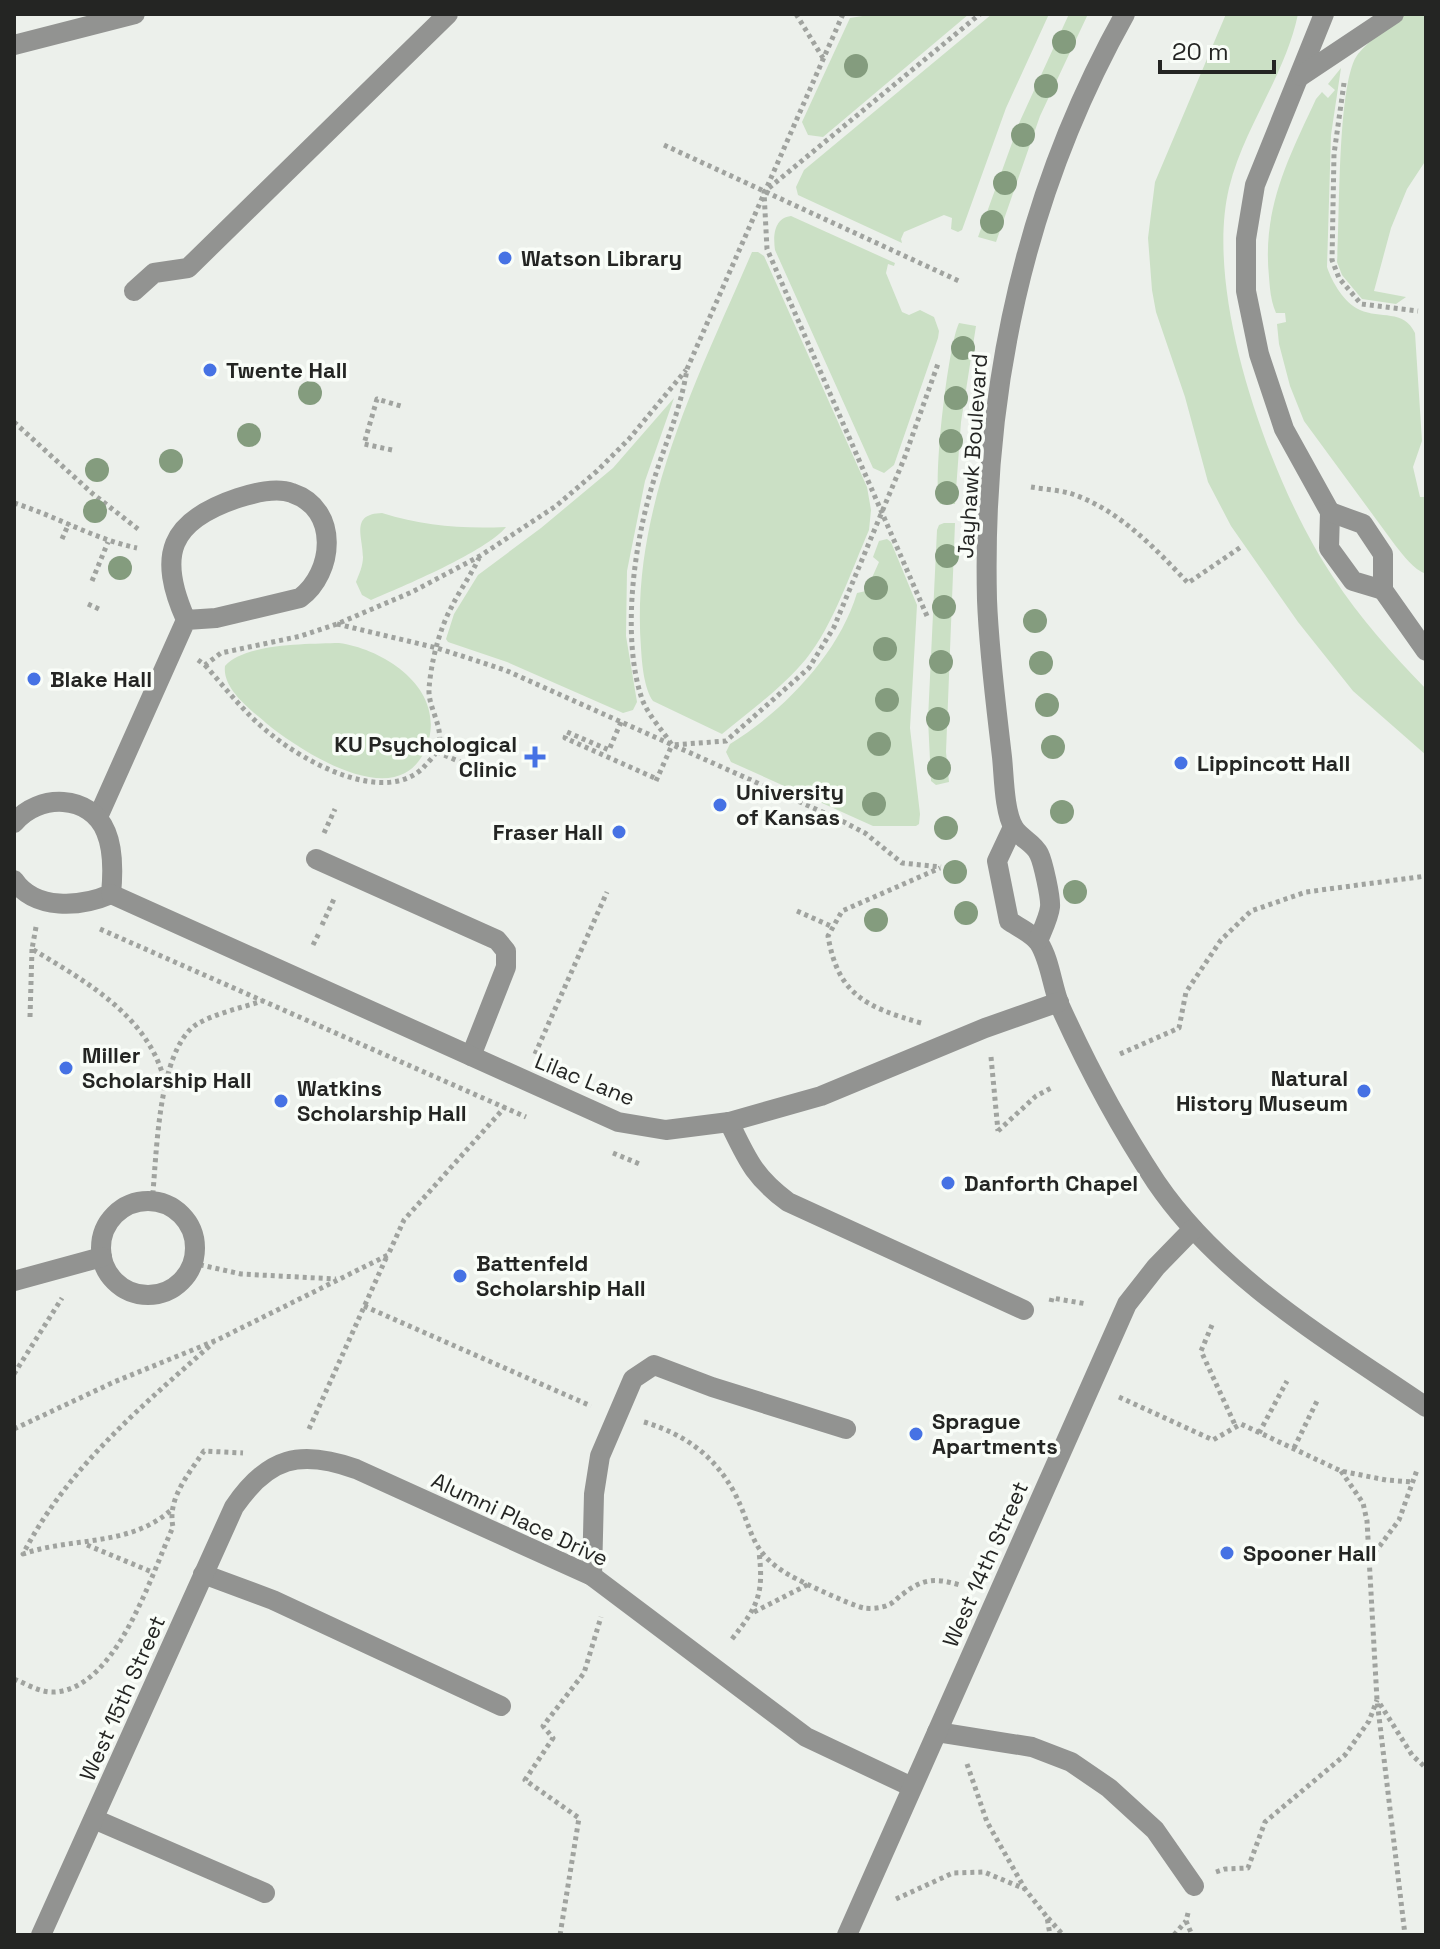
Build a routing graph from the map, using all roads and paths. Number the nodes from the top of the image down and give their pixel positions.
1 (135, 14) edge
2 (448, 14) edge
3 (796, 14) edge
4 (843, 14) edge
5 (980, 14) edge
6 (1125, 14) edge
7 (1324, 14) edge
8 (1394, 14) edge
9 (14, 45) edge
10 (823, 59) junction
11 (1346, 75) dead end
12 (1301, 76) junction
13 (664, 145) dead end
14 (764, 192) junction
15 (959, 281) dead end
16 (134, 291) dead end
17 (1418, 311) dead end
18 (939, 361) dead end
19 (687, 369) junction
20 (404, 407) dead end
21 (14, 422) edge
22 (392, 450) dead end
23 (1031, 487) dead end
24 (14, 503) edge
25 (1330, 512) junction
26 (882, 513) junction
27 (69, 523) junction
28 (138, 529) dead end
29 (62, 539) dead end
30 (108, 542) junction
31 (1241, 547) dead end
32 (137, 548) dead end
33 (480, 556) junction
34 (92, 581) dead end
35 (1383, 590) junction
36 (88, 604) dead end
37 (101, 610) dead end
38 (927, 616) dead end
39 (186, 620) junction
40 (337, 624) junction
41 (1418, 625) edge
42 (437, 648) junction
43 (1426, 651) edge
44 (197, 660) dead end
45 (205, 665) junction
46 (621, 722) junction
47 (672, 745) junction
48 (437, 752) junction
49 (465, 764) dead end
50 (335, 809) dead end
51 (98, 817) junction
52 (14, 823) edge
53 (1013, 827) junction
54 (322, 837) dead end
55 (316, 859) dead end
56 (1426, 876) edge
57 (14, 880) edge
58 (607, 892) dead end
59 (111, 894) junction
60 (334, 898) dead end
61 (797, 911) dead end
62 (37, 921) dead end
63 (322, 925) dead end
64 (90, 927) dead end
65 (833, 927) junction
66 (319, 933) dead end
67 (1038, 941) junction
68 (313, 945) dead end
69 (32, 949) junction
70 (262, 1001) junction
71 (1059, 1002) junction
72 (30, 1017) dead end
73 (923, 1023) dead end
74 (990, 1050) dead end
75 (1120, 1054) dead end
76 (471, 1056) junction
77 (164, 1079) junction
78 (526, 1081) junction
79 (1053, 1087) dead end
80 (505, 1108) junction
81 (532, 1119) dead end
82 (729, 1122) junction
83 (601, 1148) dead end
84 (642, 1165) dead end
85 (152, 1202) junction
86 (1193, 1229) junction
87 (92, 1260) junction
88 (192, 1263) junction
89 (337, 1279) junction
90 (14, 1281) edge
91 (364, 1306) dead end
92 (1024, 1310) dead end
93 (1212, 1325) dead end
94 (217, 1340) junction
95 (14, 1374) edge
96 (1287, 1381) dead end
97 (1119, 1397) dead end
98 (1317, 1401) dead end
99 (1426, 1407) edge
100 (614, 1417) junction
101 (1236, 1427) junction
102 (14, 1429) edge
103 (846, 1429) dead end
104 (1259, 1433) junction
105 (1294, 1448) junction
106 (1417, 1470) dead end
107 (1341, 1471) junction
108 (1413, 1482) junction
109 (251, 1483) joint
110 (170, 1511) dead end
111 (84, 1543) junction
112 (758, 1551) junction
113 (1369, 1559) junction
114 (152, 1572) dead end
115 (203, 1574) junction
116 (592, 1576) junction
117 (809, 1584) junction
118 (960, 1585) dead end
119 (604, 1609) dead end
120 (753, 1613) junction
121 (732, 1639) dead end
122 (1377, 1700) junction
123 (501, 1706) dead end
124 (937, 1732) junction
125 (967, 1763) dead end
126 (1426, 1768) edge
127 (912, 1787) junction
128 (94, 1819) junction
129 (1194, 1886) joint
130 (1025, 1889) junction
131 (265, 1893) dead end
132 (895, 1899) dead end
133 (1047, 1917) junction
134 (1186, 1921) dead end
135 (41, 1935) edge
136 (560, 1935) edge
137 (847, 1935) edge
138 (1050, 1935) edge
139 (1063, 1935) edge
140 (1174, 1935) edge
141 (1405, 1935) edge

1 - 9 street
2 - 16 street
3 - 10 path
4 - 10 path
5 - 14 path
6 - 53 street, Jayhawk Boulevard
7 - 12 street
8 - 12 street
10 - 14 path
11 - 17 path
12 - 25 street
13 - 14 path
14 - 15 path
14 - 19 path
14 - 26 path
18 - 26 path
19 - 33 path
19 - 47 path
20 - 22 path
21 - 28 path
23 - 31 path
24 - 27 path
25 - 35 street
25 - 35 street
26 - 38 path
26 - 47 path
27 - 29 path
27 - 30 path
30 - 32 path
30 - 34 path
33 - 40 path
33 - 42 path
35 - 41 street
36 - 37 path
39 - 39 street
39 - 51 street
40 - 42 path
40 - 45 path
41 - 43 street
42 - 46 path
42 - 48 path
44 - 45 path
45 - 48 path
46 - 47 path
46 - 47 path
47 - 65 path
48 - 49 path
50 - 54 path
51 - 52 street
51 - 59 street
53 - 67 street
53 - 67 street
55 - 76 street
56 - 75 path
57 - 59 street
58 - 78 path
59 - 76 street, Lilac Lane
60 - 63 path
61 - 65 path
62 - 69 path
64 - 70 path
65 - 73 path
66 - 68 path
67 - 71 street
69 - 72 path
69 - 77 path
70 - 77 path
70 - 80 path
71 - 82 street, Lilac Lane
71 - 86 street
74 - 79 path
76 - 78 street, Lilac Lane
77 - 85 path
78 - 80 path
78 - 82 street, Lilac Lane
80 - 81 path
80 - 89 path
82 - 92 street
83 - 84 path
85 - 87 street
85 - 88 street
86 - 99 street
86 - 124 street, West 14th Street
87 - 88 street
87 - 90 street
87 - 95 path
88 - 89 path
89 - 94 path
91 - 100 path
93 - 101 path
94 - 102 path
94 - 111 path
96 - 104 path
97 - 101 path
98 - 105 path
100 - 103 street
100 - 112 path
100 - 116 street
101 - 104 path
104 - 105 path
105 - 107 path
106 - 108 path
107 - 108 path
107 - 113 path
108 - 113 path
109 - 115 street, West 15th Street
109 - 116 street, Alumni Place Drive
110 - 111 path
111 - 114 path
112 - 117 path
112 - 120 path
113 - 122 path
115 - 123 street
115 - 128 street, West 15th Street
116 - 127 street, Alumni Place Drive
117 - 118 path
117 - 120 path
119 - 136 path
120 - 121 path
122 - 126 path
122 - 129 path
122 - 141 path
124 - 127 street, West 14th Street
124 - 129 street
125 - 130 path
127 - 137 street, West 14th Street
128 - 131 street
128 - 135 street, West 15th Street
130 - 132 path
130 - 133 path
133 - 138 path
133 - 139 path
134 - 140 path

